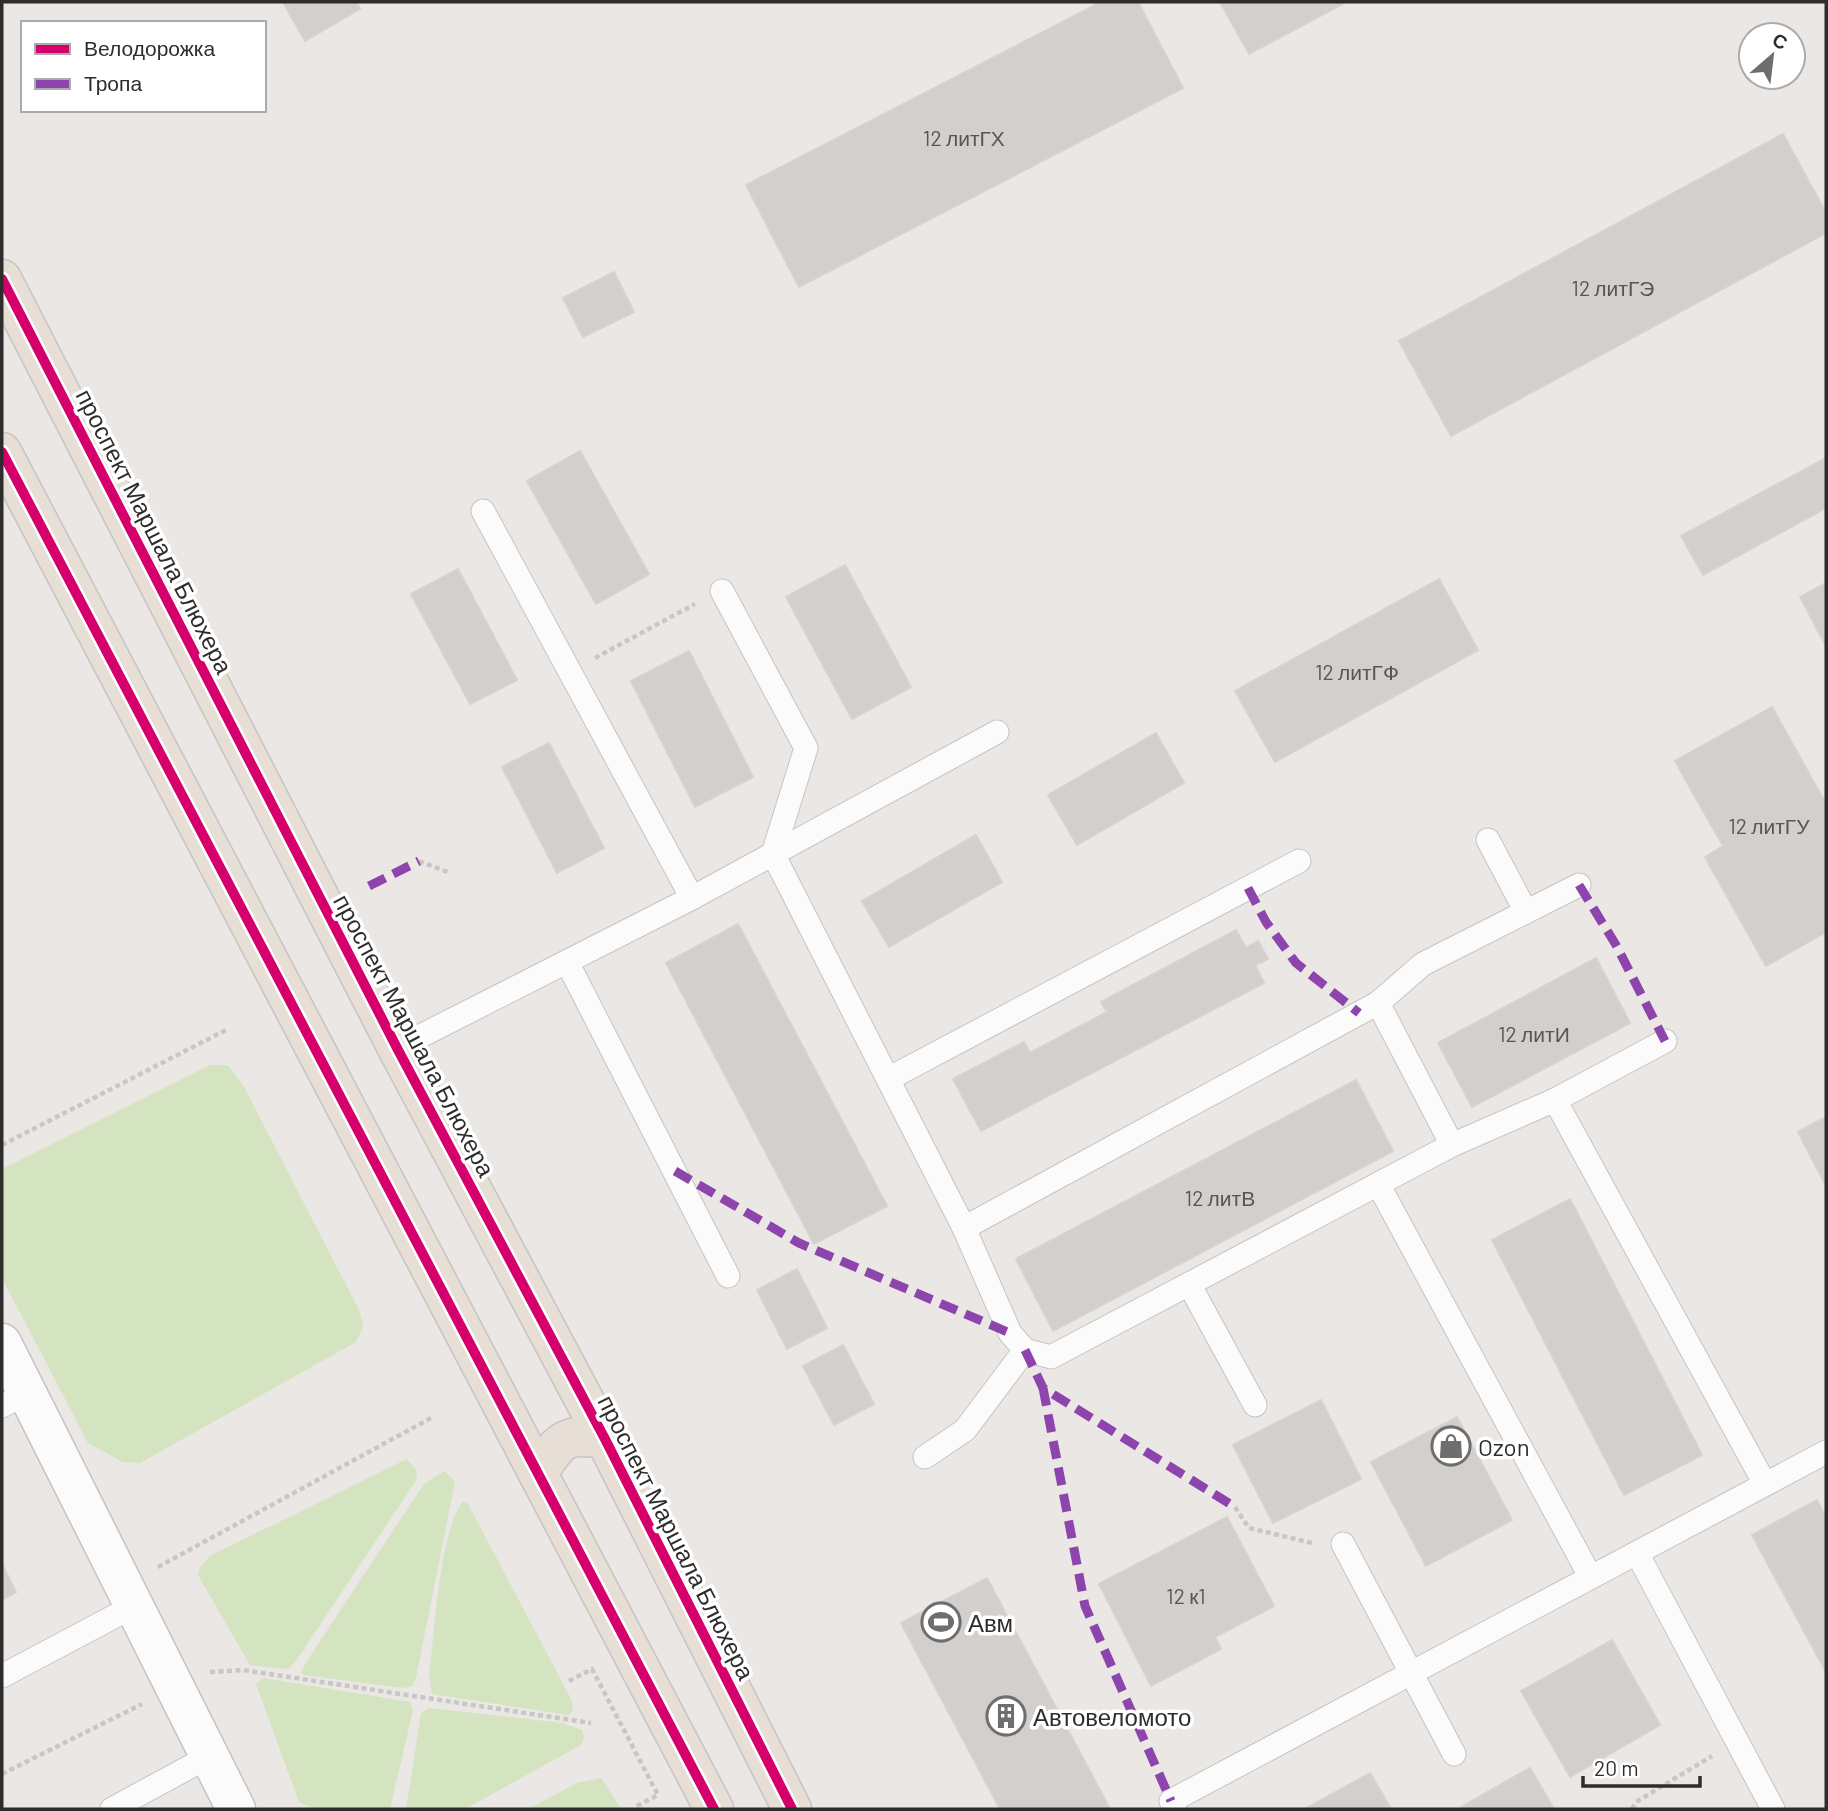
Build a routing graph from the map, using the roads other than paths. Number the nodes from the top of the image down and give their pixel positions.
1 (2, 279) edge
2 (2, 452) edge
3 (483, 511) dead end
4 (722, 591) road end
5 (997, 732) dead end
6 (1488, 839) dead end
7 (773, 854) junction
8 (1299, 861) dead end
9 (1579, 885) dead end
10 (692, 898) junction
11 (1527, 912) junction
12 (567, 962) junction
13 (1378, 1003) junction
14 (1665, 1041) dead end
15 (397, 1048) junction
16 (888, 1079) junction
17 (1555, 1100) junction
18 (1452, 1145) junction
19 (1378, 1184) junction
20 (964, 1228) junction
21 (729, 1276) dead end
22 (1189, 1284) junction
23 (2, 1343) edge
24 (1025, 1350) junction
25 (14, 1400) edge
26 (1255, 1405) dead end
27 (605, 1439) junction
28 (1826, 1452) edge
29 (925, 1457) dead end
30 (538, 1473) junction
31 (1765, 1484) junction
32 (1343, 1544) road end
33 (1637, 1553) junction
34 (1590, 1576) junction
35 (129, 1596) junction
36 (1412, 1673) junction
37 (2, 1675) edge
38 (1454, 1754) dead end
39 (208, 1757) junction
40 (232, 1802) edge
41 (112, 1809) edge
42 (268, 1809) edge
43 (713, 1809) edge
44 (792, 1809) edge
45 (1175, 1809) edge
46 (1773, 1809) edge

1 - 15 main road, проспект Маршала Блюхера
2 - 30 main road
3 - 10 lane
4 - 7 lane
5 - 7 lane
6 - 11 lane
7 - 10 lane
7 - 16 lane
8 - 16 lane
9 - 11 lane
10 - 12 lane
11 - 13 lane
12 - 15 lane
12 - 21 lane
13 - 18 lane
13 - 20 lane
14 - 17 lane
15 - 27 main road, проспект Маршала Блюхера
16 - 20 lane
17 - 18 lane
17 - 31 lane
18 - 19 lane
19 - 22 lane
19 - 34 lane
20 - 24 lane
22 - 24 lane
22 - 26 lane
23 - 25 street
24 - 29 lane
25 - 35 street
27 - 30 main road
27 - 44 main road, проспект Маршала Блюхера
28 - 31 lane
30 - 43 main road
31 - 33 lane
32 - 36 lane
33 - 34 lane
33 - 46 lane
34 - 36 lane
35 - 37 lane
35 - 39 street
36 - 38 lane
36 - 45 lane
39 - 40 street
39 - 41 lane
40 - 42 street

